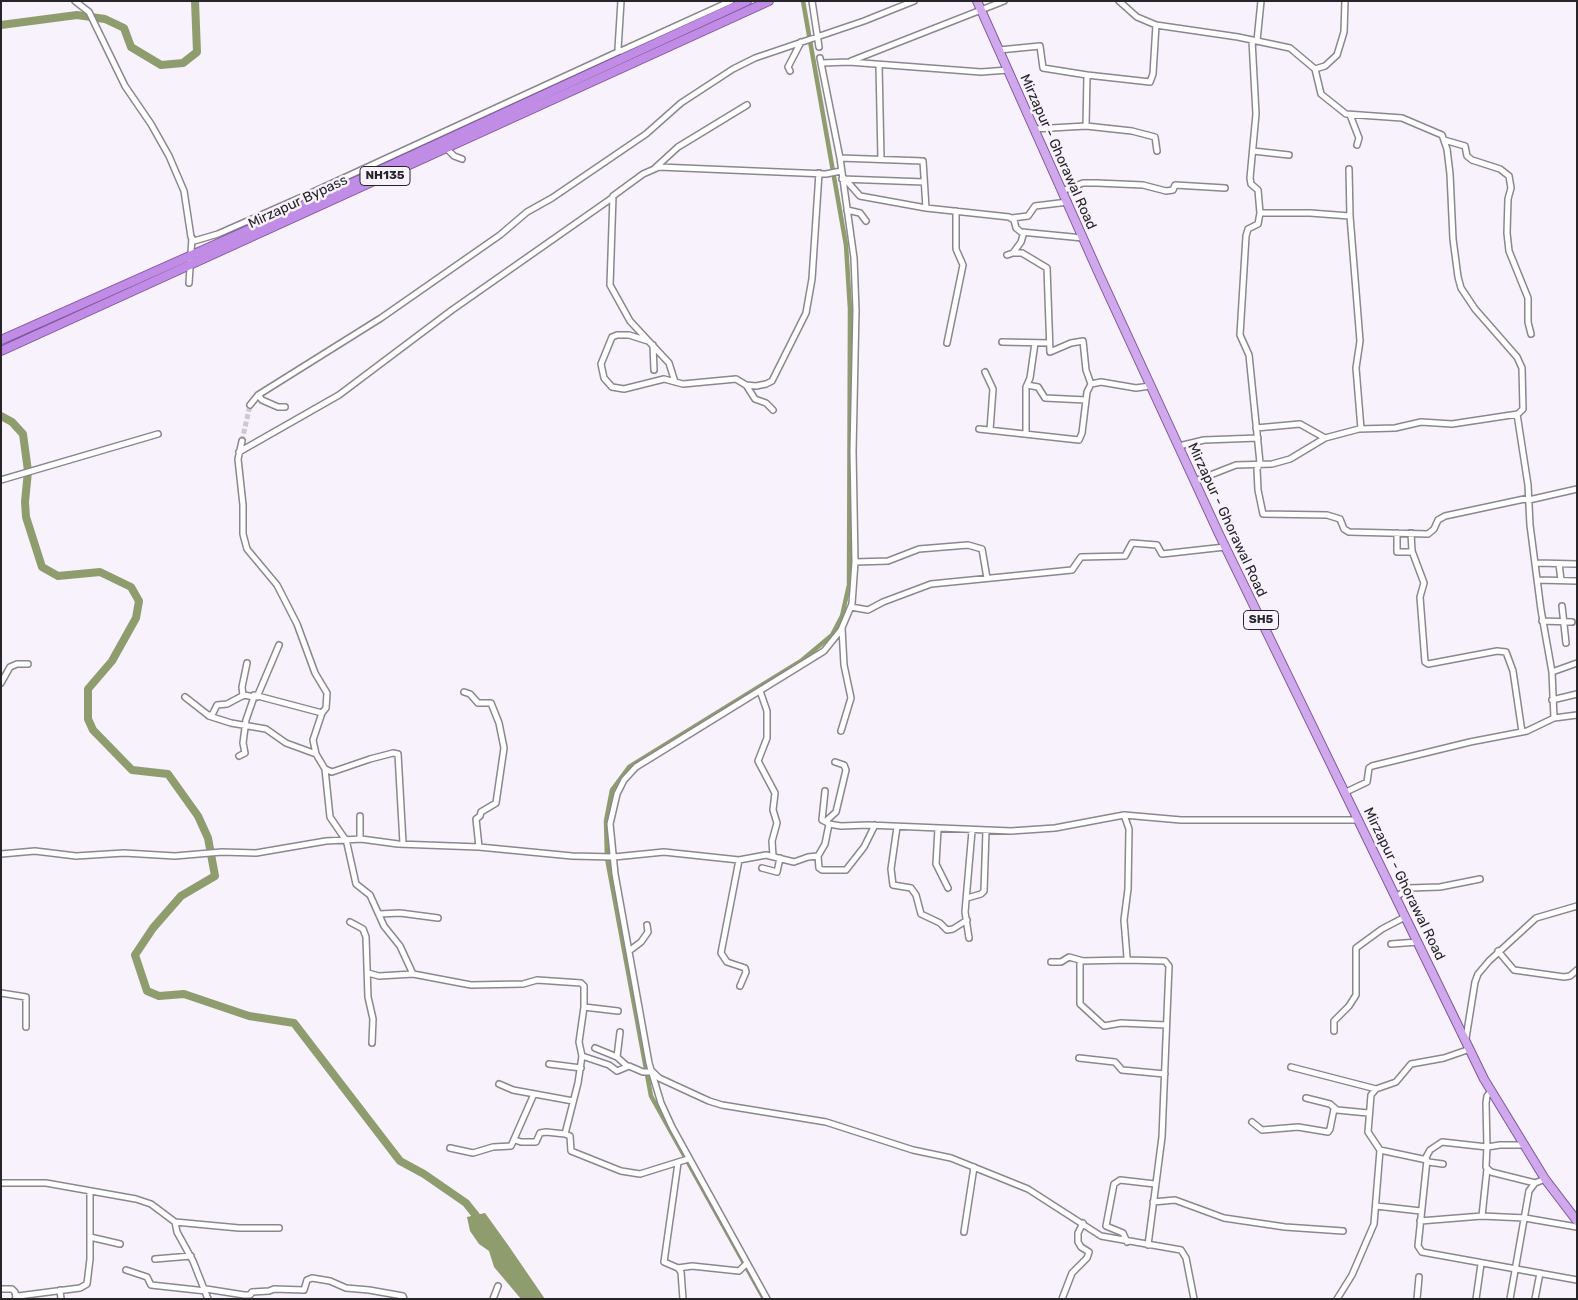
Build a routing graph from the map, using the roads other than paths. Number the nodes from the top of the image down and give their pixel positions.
1 (75, 1) edge
2 (621, 1) edge
3 (731, 1) edge
4 (747, 1) edge
5 (770, 1) edge
6 (812, 1) edge
7 (914, 1) edge
8 (977, 1) edge
9 (1004, 1) edge
10 (1120, 1) edge
11 (1261, 1) edge
12 (1345, 1) edge
13 (982, 11) junction
14 (1156, 25) junction
15 (816, 37) junction
16 (804, 40) junction
17 (1254, 41) junction
18 (819, 47) dead end
19 (999, 50) junction
20 (620, 51) junction
21 (848, 62) junction
22 (879, 65) junction
23 (1315, 69) junction
24 (790, 70) dead end
25 (1008, 70) junction
26 (1087, 75) junction
27 (747, 105) dead end
28 (1350, 115) junction
29 (1086, 126) junction
30 (1034, 129) junction
31 (1444, 140) junction
32 (440, 142) junction
33 (1357, 145) dead end
34 (447, 148) junction
35 (1253, 151) junction
36 (1157, 152) dead end
37 (1290, 154) dead end
38 (840, 158) junction
39 (462, 159) dead end
40 (881, 159) junction
41 (655, 168) junction
42 (1349, 169) dead end
43 (838, 172) junction
44 (819, 173) junction
45 (843, 179) junction
46 (924, 182) junction
47 (1225, 188) dead end
48 (1062, 191) junction
49 (612, 198) junction
50 (1068, 202) junction
51 (926, 208) junction
52 (847, 210) junction
53 (956, 210) junction
54 (1260, 212) junction
55 (1350, 216) junction
56 (1012, 218) junction
57 (866, 221) dead end
58 (1024, 232) junction
59 (192, 238) junction
60 (1083, 238) junction
61 (1013, 252) junction
62 (1007, 255) dead end
63 (190, 256) junction
64 (189, 266) junction
65 (190, 282) dead end
66 (1531, 334) dead end
67 (1, 340) edge
68 (1002, 342) dead end
69 (651, 343) junction
70 (947, 343) dead end
71 (1035, 343) junction
72 (1049, 343) junction
73 (1, 351) edge
74 (654, 370) dead end
75 (985, 372) dead end
76 (675, 382) junction
77 (746, 384) junction
78 (1091, 384) junction
79 (1026, 385) junction
80 (1150, 386) junction
81 (258, 395) junction
82 (1086, 400) junction
83 (250, 405) tunnel mouth
84 (285, 407) dead end
85 (773, 410) dead end
86 (1517, 414) junction
87 (1256, 428) junction
88 (979, 429) dead end
89 (1361, 429) junction
90 (990, 430) junction
91 (158, 434) dead end
92 (1026, 434) junction
93 (1258, 438) junction
94 (1325, 438) junction
95 (242, 441) tunnel mouth
96 (1179, 446) junction
97 (239, 452) junction
98 (1260, 463) junction
99 (1, 480) edge
100 (1194, 481) junction
101 (1577, 488) edge
102 (1529, 499) junction
103 (1397, 533) junction
104 (1411, 533) junction
105 (1225, 547) junction
106 (1412, 552) junction
107 (855, 562) junction
108 (1537, 563) junction
109 (1559, 564) junction
110 (1577, 564) edge
111 (987, 578) junction
112 (1538, 580) junction
113 (1561, 580) junction
114 (1577, 580) edge
115 (1562, 606) dead end
116 (851, 607) junction
117 (1542, 621) junction
118 (1563, 622) junction
119 (1572, 622) dead end
120 (842, 627) junction
121 (1566, 643) dead end
122 (279, 646) dead end
123 (247, 663) dead end
124 (28, 664) dead end
125 (1577, 664) edge
126 (1552, 672) junction
127 (1, 683) edge
128 (760, 690) junction
129 (464, 692) dead end
130 (1577, 694) edge
131 (243, 696) junction
132 (185, 697) dead end
133 (255, 697) junction
134 (1552, 700) junction
135 (322, 712) junction
136 (209, 715) junction
137 (1577, 716) edge
138 (1554, 718) junction
139 (247, 725) junction
140 (840, 731) dead end
141 (1522, 732) junction
142 (316, 754) junction
143 (239, 756) dead end
144 (835, 762) dead end
145 (325, 769) junction
146 (825, 791) dead end
147 (1346, 792) junction
148 (1124, 815) junction
149 (360, 816) dead end
150 (1359, 820) junction
151 (828, 823) junction
152 (876, 825) junction
153 (897, 827) junction
154 (938, 829) junction
155 (972, 831) junction
156 (986, 831) junction
157 (345, 839) junction
158 (360, 839) junction
159 (403, 843) junction
160 (479, 847) junction
161 (1, 854) edge
162 (774, 856) junction
163 (818, 856) junction
164 (612, 857) junction
165 (780, 858) junction
166 (739, 860) junction
167 (762, 868) dead end
168 (1480, 879) dead end
169 (948, 888) dead end
170 (1396, 897) junction
171 (967, 898) junction
172 (1577, 906) edge
173 (378, 914) junction
174 (1405, 916) junction
175 (438, 918) dead end
176 (967, 920) junction
177 (350, 922) dead end
178 (647, 925) dead end
179 (969, 938) dead end
180 (1418, 942) junction
181 (1391, 944) dead end
182 (629, 951) junction
183 (1498, 951) junction
184 (1128, 960) junction
185 (1083, 961) junction
186 (1051, 962) dead end
187 (1577, 970) edge
188 (368, 973) junction
189 (413, 974) junction
190 (740, 986) dead end
191 (1, 993) edge
192 (584, 1007) junction
193 (618, 1011) dead end
194 (1166, 1025) junction
195 (26, 1027) dead end
196 (1334, 1031) dead end
197 (620, 1032) dead end
198 (1466, 1038) junction
199 (372, 1043) dead end
200 (595, 1048) dead end
201 (1470, 1049) junction
202 (582, 1056) junction
203 (617, 1057) junction
204 (1079, 1058) dead end
205 (549, 1064) dead end
206 (627, 1066) junction
207 (1291, 1066) dead end
208 (581, 1068) junction
209 (649, 1071) junction
210 (1165, 1074) junction
211 (499, 1084) dead end
212 (1376, 1089) junction
213 (1491, 1091) junction
214 (534, 1094) junction
215 (1306, 1098) dead end
216 (573, 1101) junction
217 (1334, 1109) junction
218 (1368, 1113) junction
219 (1252, 1122) dead end
220 (565, 1134) junction
221 (515, 1140) junction
222 (1525, 1145) junction
223 (1487, 1147) junction
224 (450, 1148) dead end
225 (1380, 1150) junction
226 (688, 1159) junction
227 (1427, 1161) junction
228 (680, 1162) junction
229 (1443, 1164) dead end
230 (974, 1167) junction
231 (1487, 1169) junction
232 (1544, 1179) junction
233 (1, 1183) edge
234 (1535, 1183) junction
235 (1155, 1184) junction
236 (90, 1193) junction
237 (1153, 1202) junction
238 (1376, 1206) junction
239 (1421, 1211) junction
240 (1482, 1216) junction
241 (1525, 1218) junction
242 (1420, 1221) junction
243 (175, 1222) junction
244 (1577, 1222) edge
245 (1083, 1223) junction
246 (1577, 1226) edge
247 (279, 1228) dead end
248 (1343, 1231) dead end
249 (964, 1232) dead end
250 (90, 1237) junction
251 (1127, 1242) junction
252 (120, 1244) dead end
253 (1148, 1246) junction
254 (189, 1257) junction
255 (155, 1259) dead end
256 (1481, 1264) junction
257 (745, 1265) junction
258 (678, 1268) junction
259 (1515, 1269) junction
260 (126, 1270) dead end
261 (1540, 1273) junction
262 (1419, 1277) dead end
263 (1577, 1280) edge
264 (498, 1286) dead end
265 (1, 1289) edge
266 (60, 1290) junction
267 (204, 1290) junction
268 (16, 1298) edge
269 (61, 1299) edge
270 (208, 1299) edge
271 (404, 1299) edge
272 (493, 1299) edge
273 (683, 1299) edge
274 (767, 1299) edge
275 (1062, 1299) edge
276 (1194, 1299) edge
277 (1337, 1299) edge
278 (1416, 1299) edge
279 (1476, 1299) edge
280 (1510, 1299) edge
281 (1535, 1299) edge

1 - 59 street
2 - 20 street
3 - 20 street
4 - 32 highway, Mirzapur Bypass / NH135
5 - 34 highway, Mirzapur Bypass / NH135
6 - 15 street
7 - 15 street
8 - 13 main road, Mirzapur - Ghorawal Road / SH5
9 - 13 street
10 - 14 street
11 - 17 street
12 - 23 street
13 - 19 main road, Mirzapur - Ghorawal Road / SH5
13 - 21 street
14 - 17 street
14 - 26 street
15 - 16 street
15 - 18 street
16 - 24 street
16 - 81 street
17 - 23 street
17 - 35 street
19 - 25 main road, Mirzapur - Ghorawal Road / SH5
19 - 26 street
20 - 59 street
21 - 22 street
21 - 38 street
22 - 25 street
22 - 40 street
23 - 28 street
25 - 30 main road, Mirzapur - Ghorawal Road / SH5
26 - 29 street
27 - 41 street
28 - 31 street
28 - 33 street
29 - 30 street
29 - 36 street
30 - 48 main road, Mirzapur - Ghorawal Road / SH5
31 - 66 street
31 - 86 street
32 - 34 street
32 - 63 highway, Mirzapur Bypass / NH135
34 - 39 street
34 - 64 highway, Mirzapur Bypass / NH135
35 - 37 street
35 - 54 street
38 - 40 street
38 - 43 street
40 - 46 street
41 - 44 street
41 - 49 street
42 - 55 street
43 - 44 street
43 - 45 street
44 - 77 street
45 - 46 street
45 - 51 street
45 - 52 street
46 - 51 street
47 - 48 street
48 - 50 main road, Mirzapur - Ghorawal Road / SH5
49 - 69 street
49 - 97 street
50 - 56 street
50 - 60 main road, Mirzapur - Ghorawal Road / SH5
51 - 53 street
52 - 57 street
52 - 107 street
53 - 56 street
53 - 70 street
54 - 55 street
54 - 87 street
55 - 89 street
56 - 58 street
58 - 60 street
58 - 61 street
59 - 63 street
60 - 80 main road, Mirzapur - Ghorawal Road / SH5
61 - 62 street
61 - 72 street
63 - 64 street
63 - 67 highway, Mirzapur Bypass / NH135
64 - 65 street
64 - 73 highway, Mirzapur Bypass / NH135
68 - 71 street
69 - 74 street
69 - 76 street
69 - 76 street
71 - 72 street
71 - 79 street
72 - 78 street
75 - 90 street
76 - 77 street
77 - 85 street
78 - 80 street
78 - 82 street
79 - 82 street
79 - 92 street
80 - 96 main road, Mirzapur - Ghorawal Road / SH5
81 - 83 street
81 - 84 street
82 - 92 street
86 - 89 street
86 - 102 street
87 - 93 street
87 - 94 street
88 - 90 street
89 - 94 street
90 - 92 street
91 - 99 street
93 - 96 street
93 - 98 street
94 - 98 street
95 - 97 street
96 - 100 main road, Mirzapur - Ghorawal Road / SH5
97 - 135 street
98 - 100 street
98 - 103 street
100 - 105 main road, Mirzapur - Ghorawal Road / SH5
101 - 102 street
102 - 104 street
102 - 108 street
103 - 104 street
103 - 106 street
104 - 106 street
105 - 111 street
105 - 147 main road, Mirzapur - Ghorawal Road / SH5
106 - 141 street
107 - 111 street
107 - 116 street
108 - 109 street
108 - 112 street
109 - 110 street
109 - 113 street
111 - 116 street
112 - 113 street
112 - 117 street
113 - 114 street
115 - 118 street
116 - 120 street
117 - 118 street
117 - 126 street
118 - 119 street
118 - 121 street
120 - 128 street
120 - 140 street
122 - 133 street
123 - 131 street
124 - 127 street
125 - 126 street
126 - 134 street
128 - 162 street
128 - 164 street
129 - 160 street
130 - 134 street
131 - 133 street
131 - 136 street
132 - 136 street
133 - 135 street
133 - 139 street
134 - 138 street
135 - 142 street
136 - 139 street
137 - 138 street
138 - 141 street
139 - 142 street
139 - 143 street
141 - 147 street
142 - 145 street
144 - 151 street
145 - 157 street
145 - 159 street
146 - 151 street
147 - 150 main road, Mirzapur - Ghorawal Road / SH5
148 - 150 street
148 - 156 street
148 - 184 street
149 - 158 street
150 - 170 main road, Mirzapur - Ghorawal Road / SH5
151 - 152 street
151 - 163 street
152 - 153 street
152 - 163 street
153 - 154 street
153 - 176 street
154 - 155 street
154 - 169 street
155 - 156 street
155 - 171 street
156 - 171 street
157 - 158 street
157 - 161 street
157 - 173 street
158 - 159 street
159 - 160 street
160 - 164 street
162 - 165 street
162 - 166 street
163 - 165 street
164 - 166 street
164 - 182 street
165 - 167 street
166 - 190 street
168 - 170 street
170 - 174 main road, Mirzapur - Ghorawal Road / SH5
171 - 176 street
172 - 183 street
173 - 175 street
173 - 189 street
174 - 180 main road, Mirzapur - Ghorawal Road / SH5
174 - 196 street
176 - 179 street
177 - 188 street
178 - 182 street
180 - 181 street
180 - 198 main road, Mirzapur - Ghorawal Road / SH5
182 - 209 street
183 - 187 street
183 - 198 street
184 - 185 street
184 - 194 street
185 - 186 street
185 - 194 street
188 - 189 street
188 - 199 street
189 - 192 street
191 - 195 street
192 - 193 street
192 - 202 street
194 - 210 street
197 - 203 street
198 - 201 main road, Mirzapur - Ghorawal Road / SH5
200 - 203 street
201 - 212 street
201 - 213 main road, Mirzapur - Ghorawal Road / SH5
202 - 206 street
202 - 208 street
203 - 206 street
204 - 210 street
205 - 208 street
206 - 209 street
207 - 212 street
208 - 216 street
209 - 226 street
209 - 230 street
210 - 235 street
211 - 214 street
212 - 218 street
213 - 222 main road, Mirzapur - Ghorawal Road / SH5
213 - 223 street
214 - 216 street
214 - 221 street
215 - 217 street
216 - 220 street
217 - 218 street
217 - 219 street
218 - 225 street
220 - 221 street
220 - 228 street
221 - 224 street
222 - 223 street
222 - 232 main road, Mirzapur - Ghorawal Road / SH5
223 - 227 street
223 - 231 street
225 - 227 street
225 - 238 street
226 - 228 street
226 - 257 street
227 - 229 street
227 - 239 street
228 - 258 street
230 - 245 street
230 - 249 street
231 - 234 street
231 - 240 street
232 - 234 street
232 - 244 main road, Mirzapur - Ghorawal Road / SH5
233 - 236 street
234 - 241 street
235 - 237 street
235 - 251 street
236 - 243 street
236 - 250 street
237 - 248 street
237 - 253 street
238 - 239 street
238 - 277 street
239 - 242 street
240 - 241 street
240 - 242 street
241 - 246 street
241 - 259 street
242 - 256 street
243 - 247 street
243 - 254 street
245 - 251 street
245 - 275 street
250 - 252 street
250 - 266 street
251 - 253 street
253 - 276 street
254 - 255 street
254 - 267 street
256 - 259 street
256 - 279 street
257 - 258 street
257 - 274 street
258 - 273 street
259 - 261 street
259 - 280 street
260 - 267 street
261 - 263 street
261 - 281 street
262 - 278 street
264 - 272 street
265 - 268 street
266 - 268 street
266 - 269 street
267 - 270 street
267 - 271 street

